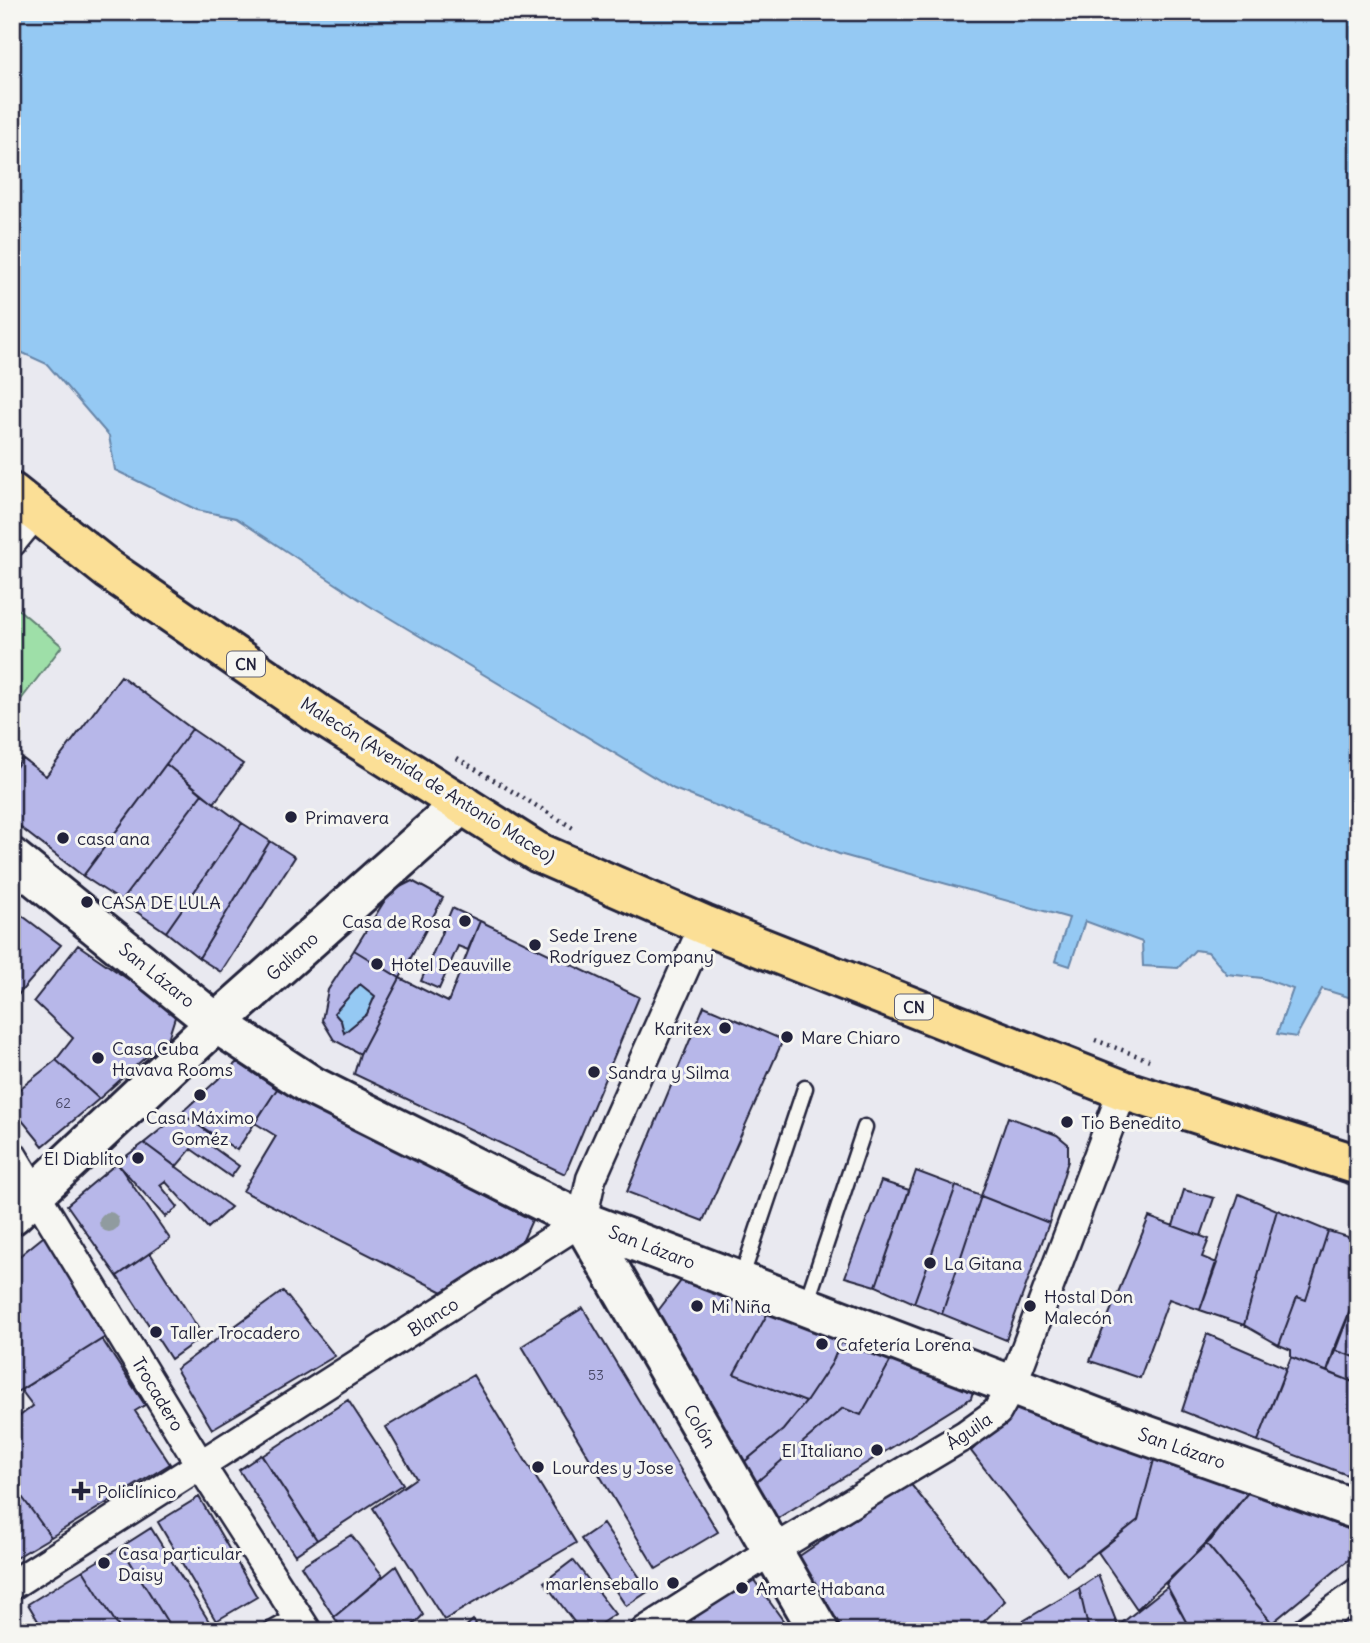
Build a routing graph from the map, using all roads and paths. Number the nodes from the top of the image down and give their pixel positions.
1 (20, 516) edge
2 (448, 753) dead end
3 (462, 804) junction
4 (579, 832) dead end
5 (12, 858) edge
6 (704, 925) junction
7 (216, 1023) junction
8 (1091, 1038) dead end
9 (1152, 1061) dead end
10 (805, 1088) dead end
11 (1123, 1090) junction
12 (865, 1127) dead end
13 (12, 1155) edge
14 (1358, 1165) edge
15 (25, 1204) edge
16 (583, 1221) junction
17 (740, 1280) junction
18 (806, 1304) junction
19 (1012, 1385) junction
20 (201, 1466) junction
21 (1358, 1510) edge
22 (771, 1551) junction
23 (12, 1585) edge
24 (1358, 1593) edge
25 (302, 1623) edge
26 (269, 1631) edge
27 (645, 1631) edge
28 (819, 1631) edge
29 (1306, 1631) edge

1 - 3 highway, Malecón (Avenida de Antonio Maceo) / CN
2 - 4 path
3 - 6 highway, Malecón (Avenida de Antonio Maceo) / CN
3 - 7 main road, Galiano
5 - 7 main road, San Lázaro
6 - 11 highway, Malecón (Avenida de Antonio Maceo) / CN
6 - 16 street
7 - 15 main road, Galiano
7 - 16 main road, San Lázaro
8 - 9 path
10 - 17 lane
11 - 14 highway, Malecón (Avenida de Antonio Maceo) / CN
11 - 19 street, Águila
12 - 18 lane
13 - 15 street, Trocadero
15 - 20 street, Trocadero
16 - 17 main road, San Lázaro
16 - 20 street, Blanco
16 - 22 main road, Colón
17 - 18 main road, San Lázaro
18 - 19 main road, San Lázaro
19 - 21 main road, San Lázaro
19 - 22 street, Águila
20 - 23 street, Blanco
20 - 25 street, Trocadero
22 - 27 street, Águila
22 - 28 main road, Colón
24 - 29 street
25 - 26 lane

